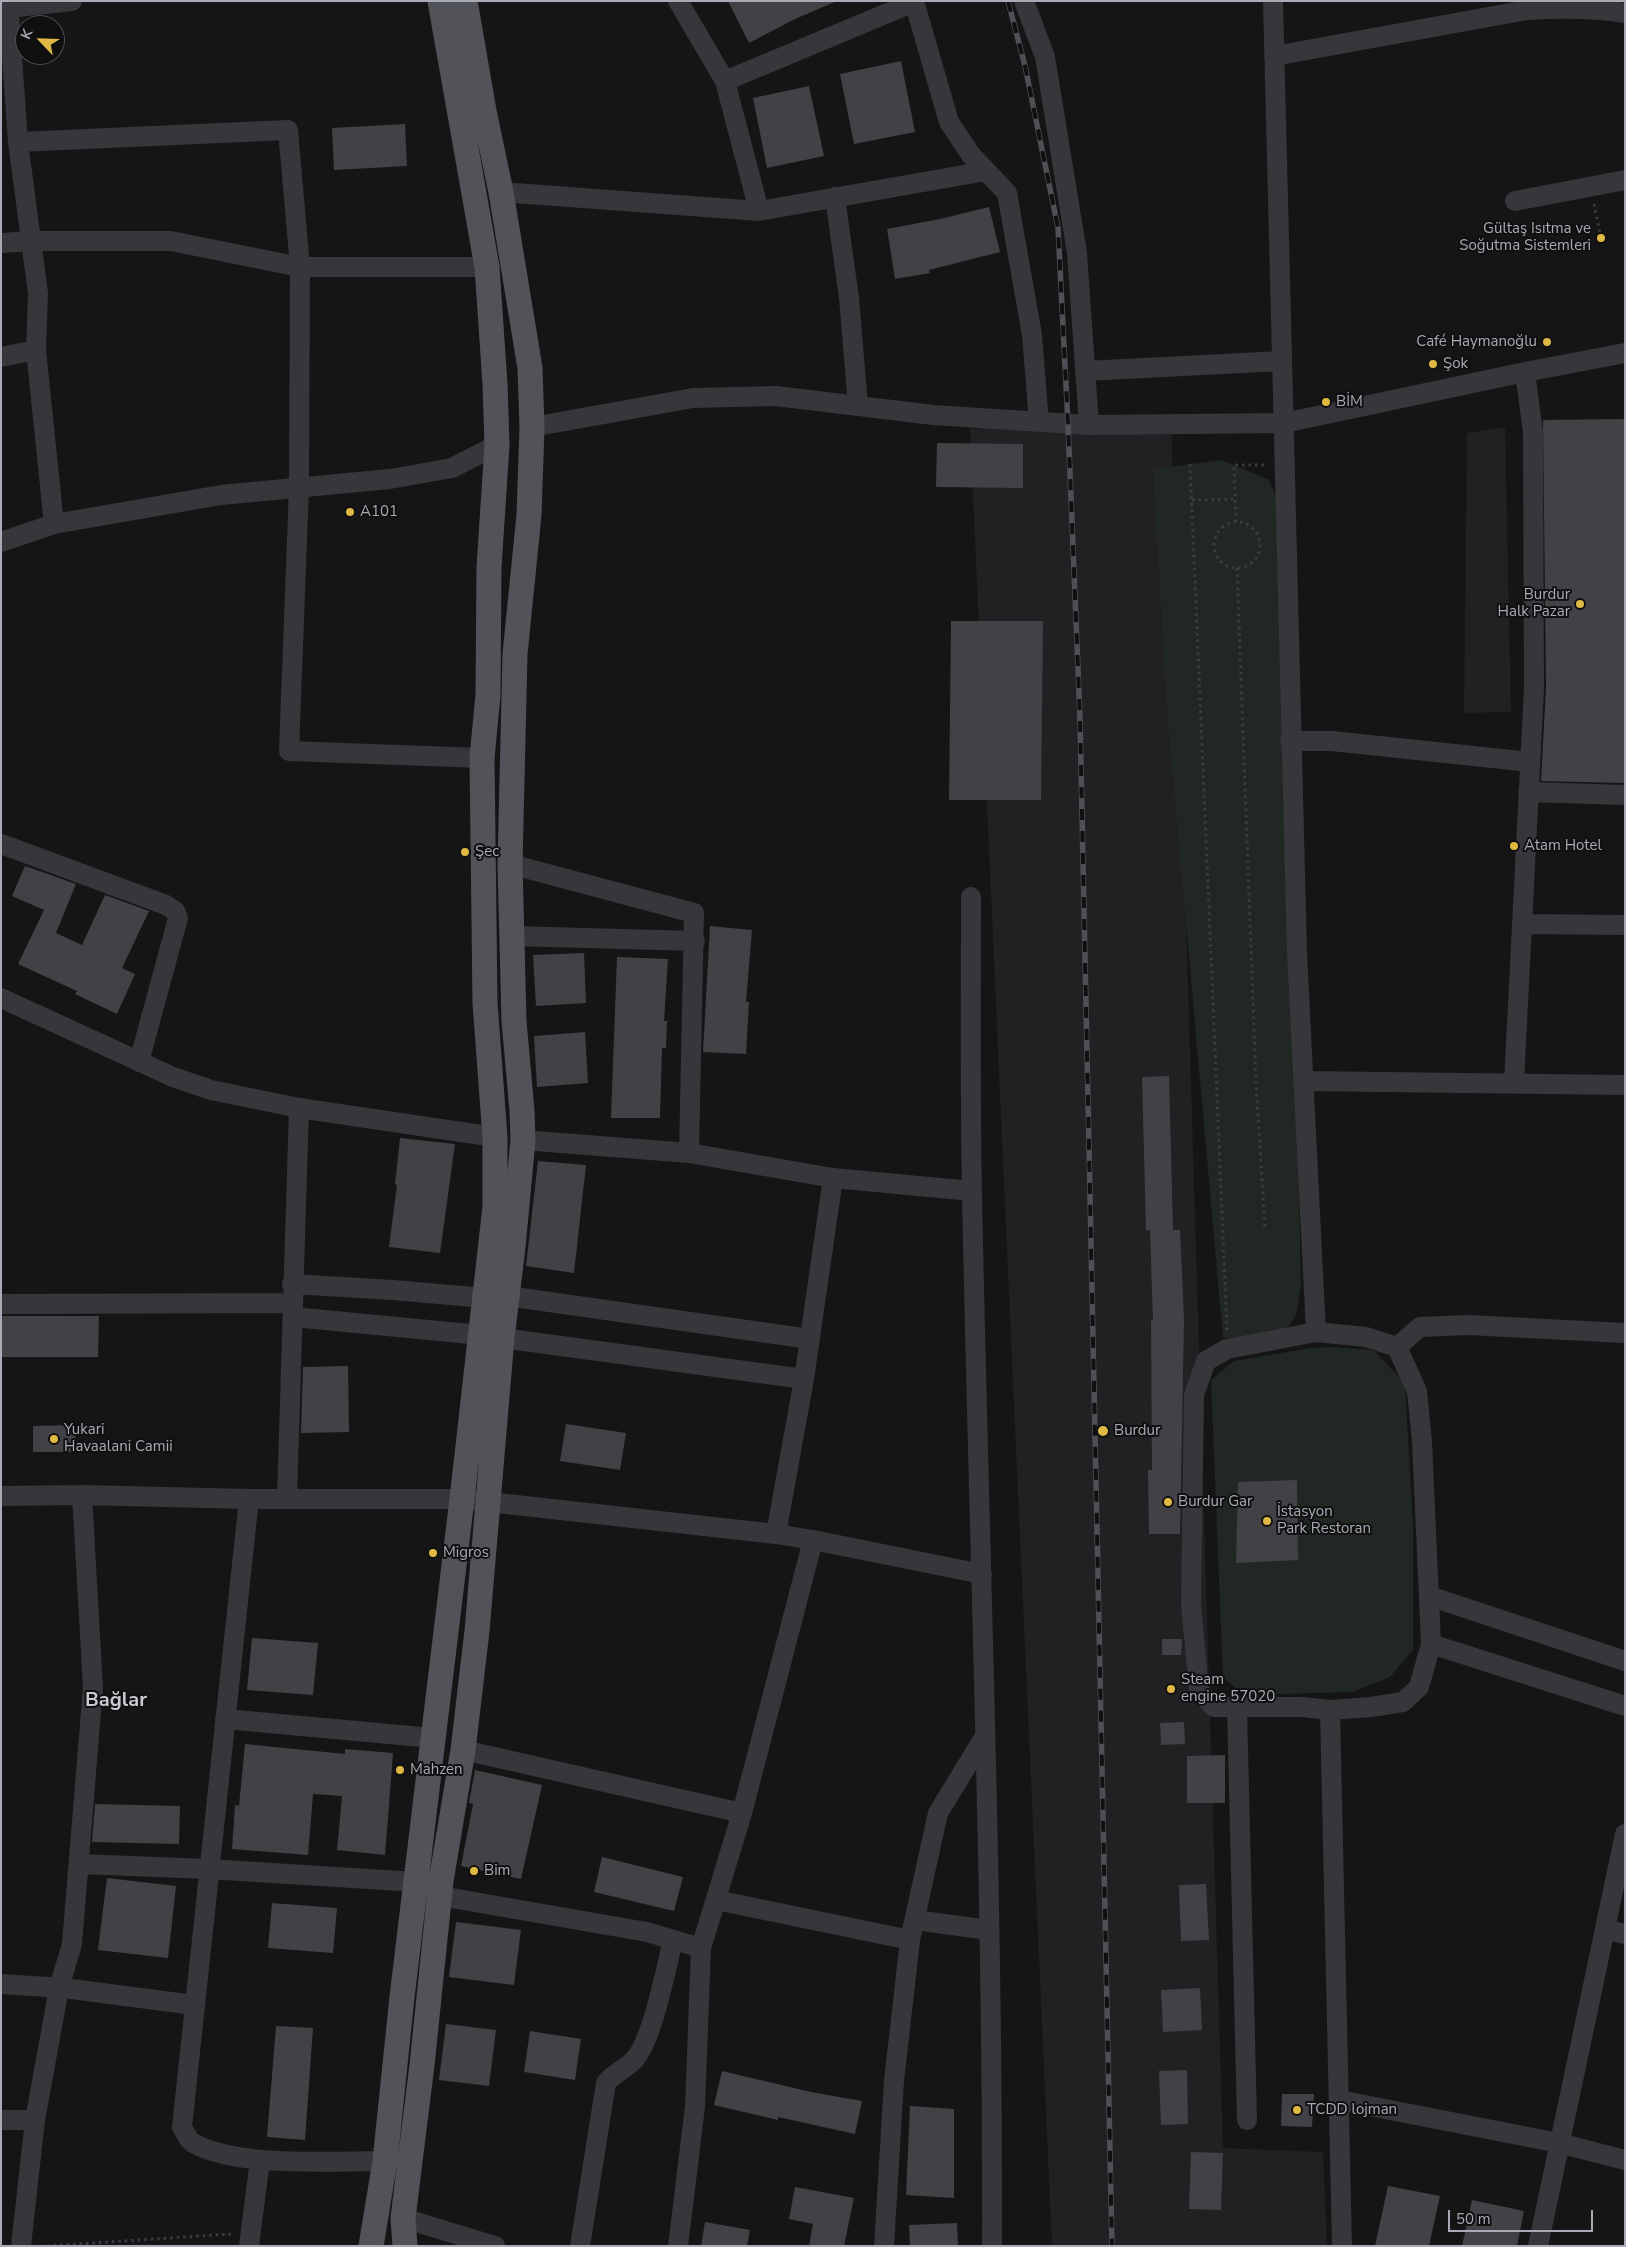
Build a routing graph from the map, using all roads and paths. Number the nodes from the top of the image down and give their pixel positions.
1 (72, 1) edge
2 (440, 1) edge
3 (465, 1) edge
4 (678, 1) edge
5 (1024, 1) edge
6 (1273, 1) edge
7 (914, 2) edge
8 (8, 4) edge
9 (1625, 13) edge
10 (1274, 56) junction
11 (7, 71) edge
12 (725, 81) junction
13 (18, 142) junction
14 (986, 171) junction
15 (1625, 180) edge
16 (1591, 186) junction
17 (501, 192) junction
18 (835, 197) junction
19 (1515, 201) dead end
20 (758, 211) junction
21 (1601, 238) dead end
22 (32, 241) junction
23 (1, 243) edge
24 (300, 267) junction
25 (487, 267) junction
26 (36, 350) junction
27 (1625, 353) edge
28 (1, 357) edge
29 (1282, 362) junction
30 (1085, 371) junction
31 (1524, 372) junction
32 (858, 406) junction
33 (1039, 422) junction
34 (1284, 423) junction
35 (1089, 425) junction
36 (532, 426) junction
37 (497, 445) junction
38 (1190, 464) dead end
39 (1285, 465) junction
40 (299, 487) junction
41 (1235, 499) junction
42 (1192, 500) junction
43 (1236, 522) junction
44 (54, 524) junction
45 (1, 542) edge
46 (1237, 568) junction
47 (1290, 741) junction
48 (482, 758) junction
49 (1530, 762) junction
50 (1528, 792) junction
51 (1625, 795) edge
52 (1, 844) edge
53 (510, 864) junction
54 (971, 896) dead end
55 (1522, 924) junction
56 (1625, 925) edge
57 (513, 936) junction
58 (695, 941) junction
59 (1, 998) edge
60 (139, 1062) junction
61 (1303, 1081) junction
62 (1514, 1083) junction
63 (1625, 1085) edge
64 (299, 1108) junction
65 (495, 1136) junction
66 (523, 1140) junction
67 (689, 1154) junction
68 (833, 1178) junction
69 (972, 1191) junction
70 (1265, 1228) dead end
71 (496, 1297) junction
72 (292, 1301) junction
73 (1, 1304) edge
74 (1227, 1330) dead end
75 (1316, 1332) junction
76 (1625, 1333) edge
77 (492, 1337) junction
78 (810, 1339) junction
79 (1398, 1347) junction
80 (804, 1379) junction
81 (82, 1495) junction
82 (1, 1496) edge
83 (287, 1498) junction
84 (249, 1499) junction
85 (462, 1500) junction
86 (488, 1501) junction
87 (776, 1534) junction
88 (813, 1540) junction
89 (982, 1574) junction
90 (1430, 1596) junction
91 (1430, 1644) junction
92 (1625, 1661) edge
93 (1625, 1706) edge
94 (1237, 1707) junction
95 (1330, 1710) junction
96 (225, 1719) junction
97 (985, 1736) junction
98 (433, 1738) junction
99 (463, 1750) junction
100 (742, 1813) junction
101 (1625, 1834) edge
102 (79, 1864) junction
103 (208, 1869) junction
104 (417, 1882) junction
105 (440, 1896) junction
106 (716, 1900) junction
107 (915, 1920) junction
108 (1605, 1929) junction
109 (989, 1930) junction
110 (1625, 1934) edge
111 (673, 1940) junction
112 (910, 1940) junction
113 (701, 1948) junction
114 (1, 1984) edge
115 (59, 1988) junction
116 (194, 2005) junction
117 (1339, 2100) junction
118 (1, 2120) edge
119 (35, 2120) junction
120 (1247, 2120) dead end
121 (1559, 2143) junction
122 (260, 2160) junction
123 (1625, 2160) edge
124 (384, 2161) junction
125 (403, 2218) junction
126 (249, 2239) edge
127 (21, 2246) edge
128 (47, 2246) edge
129 (371, 2246) edge
130 (405, 2246) edge
131 (495, 2246) edge
132 (580, 2246) edge
133 (678, 2246) edge
134 (884, 2246) edge
135 (992, 2246) edge
136 (1342, 2246) edge
137 (1538, 2246) edge

1 - 8 street
2 - 25 main road
3 - 17 main road
4 - 12 street
5 - 30 street
6 - 10 street
7 - 12 street
7 - 14 street
8 - 11 street
9 - 10 street
10 - 29 street
11 - 13 street
12 - 20 street
13 - 22 street
13 - 24 street
14 - 18 street
14 - 33 street
15 - 16 street
16 - 19 street
16 - 21 path
17 - 20 street
17 - 36 main road
18 - 20 street
18 - 32 street
22 - 23 street
22 - 24 street
22 - 26 street
24 - 25 street
24 - 40 street
25 - 37 main road
26 - 28 street
26 - 44 street
27 - 31 street
29 - 30 street
29 - 34 street
30 - 35 street
31 - 34 street
31 - 49 street
32 - 33 street
32 - 36 street
33 - 35 street
34 - 35 street
34 - 39 street
36 - 37 main road
36 - 53 main road
37 - 40 street
37 - 48 main road
38 - 42 path
39 - 41 path
39 - 47 street
40 - 44 street
40 - 48 street
41 - 42 path
41 - 43 path
42 - 74 path
43 - 46 path
43 - 46 path
44 - 45 street
46 - 70 path
47 - 49 street
47 - 61 street
48 - 65 main road
49 - 50 street
50 - 51 street
50 - 55 street
52 - 60 street
53 - 57 main road
53 - 58 street
54 - 69 street
55 - 56 street
55 - 62 street
57 - 58 street
57 - 66 main road
58 - 67 street
59 - 60 street
60 - 64 street
61 - 62 street
61 - 75 street
62 - 63 street
64 - 65 street
64 - 72 street
65 - 71 main road
66 - 67 street
66 - 71 main road
67 - 68 street
68 - 69 street
68 - 78 street
69 - 89 street
71 - 72 street
71 - 77 main road
71 - 78 street
72 - 73 street
72 - 77 street
72 - 83 street
75 - 79 street
75 - 94 street
76 - 79 street
77 - 80 street
77 - 85 main road
77 - 86 main road
78 - 80 street
79 - 90 street
80 - 87 street
81 - 82 street
81 - 84 street
81 - 102 street
83 - 84 street
83 - 85 street
84 - 96 street
85 - 86 street
85 - 98 main road
86 - 87 street
86 - 99 main road
87 - 88 street
88 - 89 street
88 - 100 street
89 - 97 street
90 - 91 street
90 - 92 street
91 - 93 street
91 - 95 street
94 - 95 street
94 - 120 street
95 - 117 street
96 - 98 street
96 - 103 street
97 - 107 street
97 - 109 street
98 - 104 main road
99 - 100 street
99 - 105 main road
100 - 106 street
101 - 108 street
102 - 103 street
102 - 115 street
103 - 104 street
103 - 116 street
104 - 124 main road
105 - 111 street
105 - 125 main road
106 - 112 street
106 - 113 street
107 - 109 street
107 - 112 street
108 - 110 street
108 - 121 street
109 - 135 street
111 - 113 street
111 - 132 street
112 - 134 street
113 - 133 street
114 - 115 street
115 - 116 street
115 - 119 street
116 - 122 street
117 - 121 street
117 - 136 street
118 - 119 street
119 - 127 street
121 - 123 street
121 - 137 street
122 - 124 street
122 - 126 street
124 - 129 main road
125 - 130 main road
125 - 131 street
126 - 128 path

